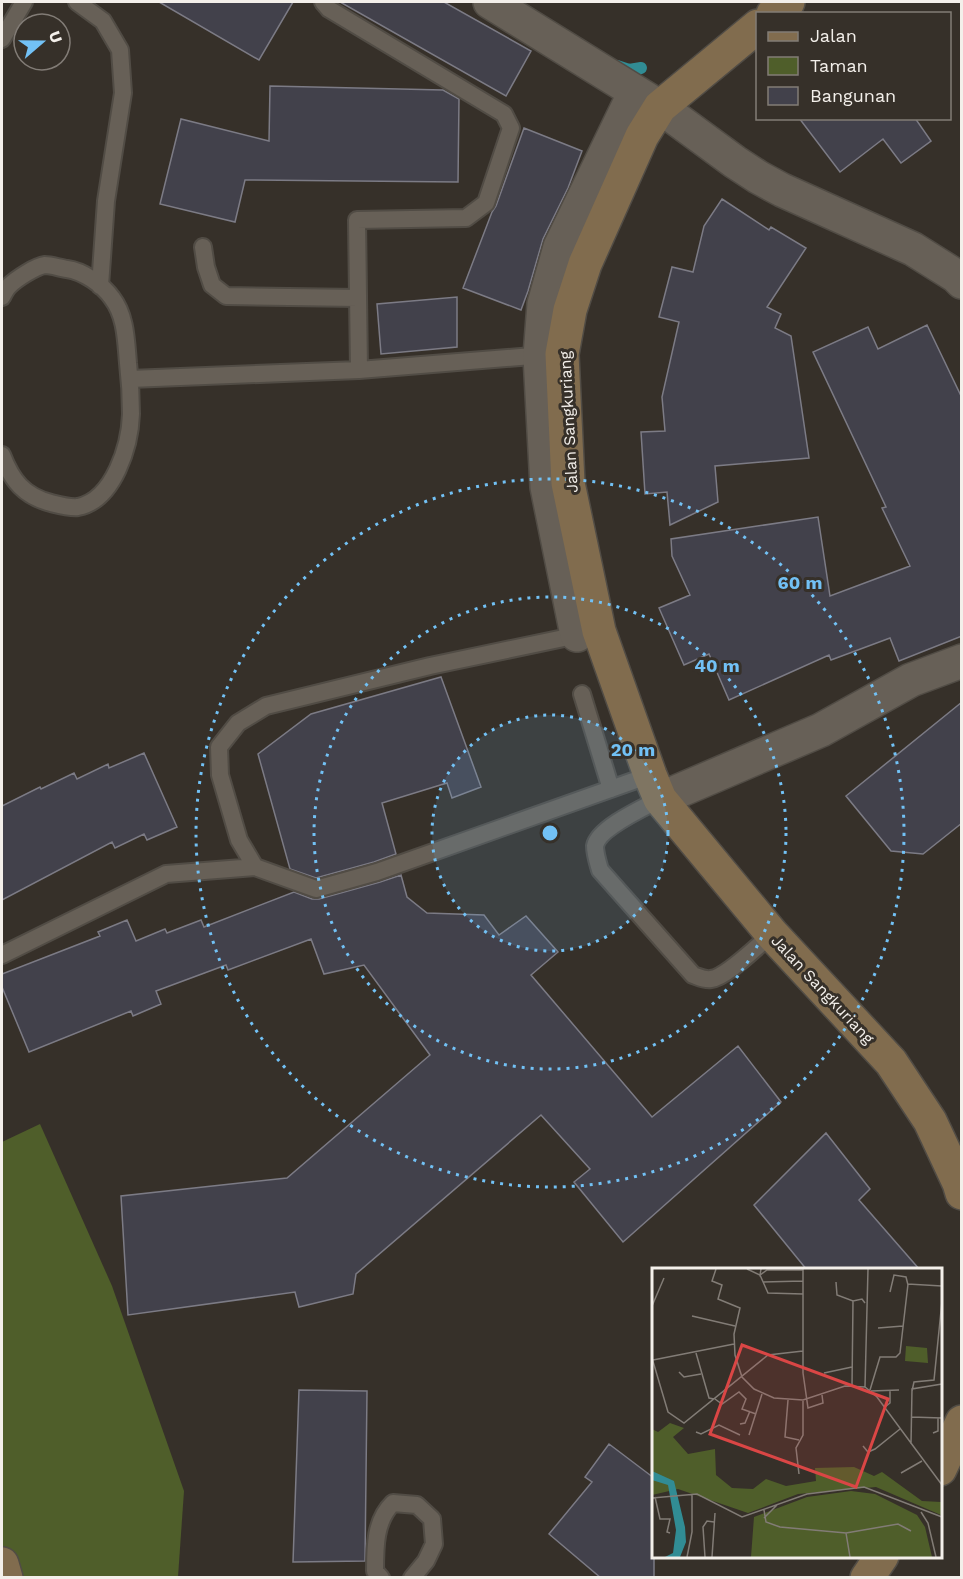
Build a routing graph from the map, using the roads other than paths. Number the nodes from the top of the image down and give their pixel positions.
1 (24, 2) edge
2 (77, 2) edge
3 (323, 2) edge
4 (490, 2) edge
5 (788, 2) edge
6 (776, 12) edge
7 (756, 27) edge
8 (2, 39) edge
9 (647, 99) junction
10 (203, 247) dead end
11 (962, 282) edge
12 (100, 286) junction
13 (2, 297) edge
14 (358, 298) junction
15 (551, 355) junction
16 (359, 370) junction
17 (130, 379) junction
18 (2, 455) edge
19 (588, 633) junction
20 (962, 661) edge
21 (582, 694) dead end
22 (655, 787) junction
23 (610, 789) junction
24 (255, 867) junction
25 (772, 934) junction
26 (2, 955) edge
27 (961, 1186) edge
28 (962, 1422) edge
29 (942, 1465) edge
30 (2, 1563) edge
31 (6, 1578) edge
32 (381, 1578) edge
33 (412, 1578) edge

1 - 8 lane
2 - 12 lane
3 - 14 lane
4 - 9 street
5 - 6 street
7 - 9 street, Jalan Sangkuriang
9 - 11 street
9 - 15 street, Jalan Sangkuriang
10 - 14 lane
12 - 13 lane
12 - 17 lane
14 - 16 lane
15 - 16 lane
15 - 19 street, Jalan Sangkuriang
16 - 17 lane
17 - 18 lane
19 - 22 street, Jalan Sangkuriang
19 - 24 lane
20 - 22 street
21 - 23 lane
22 - 23 lane
22 - 25 street, Jalan Sangkuriang
22 - 25 lane
23 - 24 lane
24 - 26 lane
25 - 27 street, Jalan Sangkuriang
28 - 29 street
30 - 31 street
32 - 33 lane

